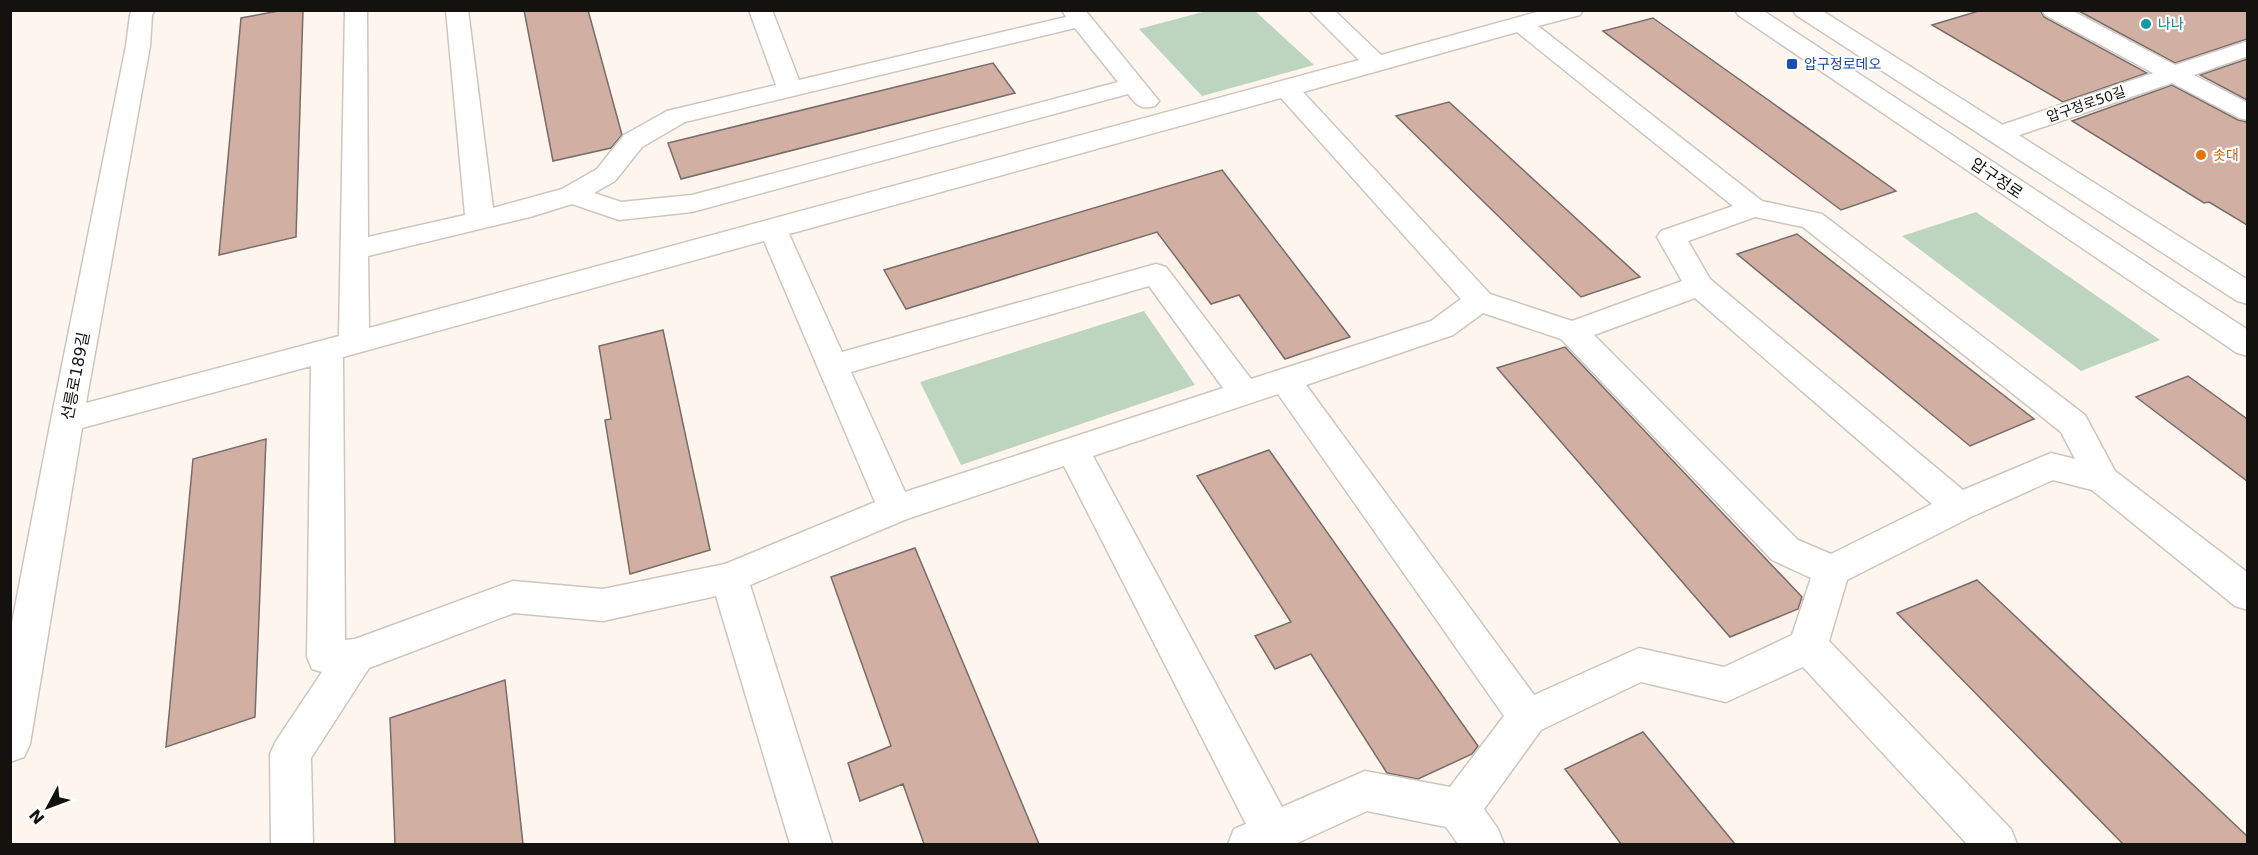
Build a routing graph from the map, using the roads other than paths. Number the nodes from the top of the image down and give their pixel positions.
1 (144, 10) edge
2 (356, 10) edge
3 (457, 10) edge
4 (760, 10) edge
5 (1320, 10) edge
6 (1572, 10) edge
7 (1746, 10) edge
8 (1804, 10) edge
9 (2053, 10) edge
10 (1077, 15) edge
11 (1521, 24) junction
12 (2247, 48) edge
13 (1378, 65) junction
14 (2173, 75) junction
15 (1134, 85) junction
16 (790, 88) junction
17 (1288, 90) junction
18 (2247, 113) edge
19 (1164, 123) junction
20 (1999, 134) junction
21 (572, 195) junction
22 (1752, 208) junction
23 (480, 220) junction
24 (773, 230) junction
25 (354, 250) junction
26 (1699, 286) junction
27 (2247, 294) edge
28 (1479, 301) junction
29 (1572, 332) junction
30 (2247, 345) edge
31 (340, 347) junction
32 (832, 366) junction
33 (1285, 380) junction
34 (1244, 394) junction
35 (67, 420) junction
36 (1074, 450) junction
37 (2103, 480) junction
38 (1959, 507) junction
39 (895, 509) junction
40 (1832, 571) junction
41 (729, 578) junction
42 (2247, 595) edge
43 (1808, 646) junction
44 (355, 656) junction
45 (1527, 717) junction
46 (10, 744) edge
47 (1460, 809) junction
48 (1261, 839) edge
49 (292, 844) edge
50 (811, 844) edge
51 (1483, 844) edge
52 (1996, 844) edge

1 - 35 street, 선릉로189길
2 - 25 street
3 - 23 street
4 - 16 street
5 - 13 street
6 - 11 street
7 - 30 street, 압구정로
8 - 20 street
9 - 14 street
10 - 15 street
10 - 16 street
11 - 13 street
11 - 22 street
12 - 14 street, 압구정로50길
13 - 17 street
14 - 18 street
14 - 20 street, 압구정로50길
15 - 19 street
15 - 21 street
16 - 21 street
17 - 19 street
17 - 28 street
19 - 24 street
20 - 27 street
21 - 23 street
22 - 26 street
22 - 37 street
23 - 25 street
24 - 31 street
24 - 32 street
25 - 31 street
26 - 29 street
26 - 38 street
28 - 29 street
28 - 33 street
29 - 40 street
31 - 35 street
31 - 44 street
32 - 34 street
32 - 39 street
33 - 34 street
33 - 45 street
34 - 36 street
35 - 46 street, 선릉로189길
36 - 39 street
36 - 48 street
37 - 38 street
37 - 42 street
38 - 40 street
39 - 41 street
40 - 43 street
41 - 44 street
41 - 50 street
43 - 45 street
43 - 52 street
44 - 49 street
45 - 47 street
47 - 48 street
47 - 51 street

